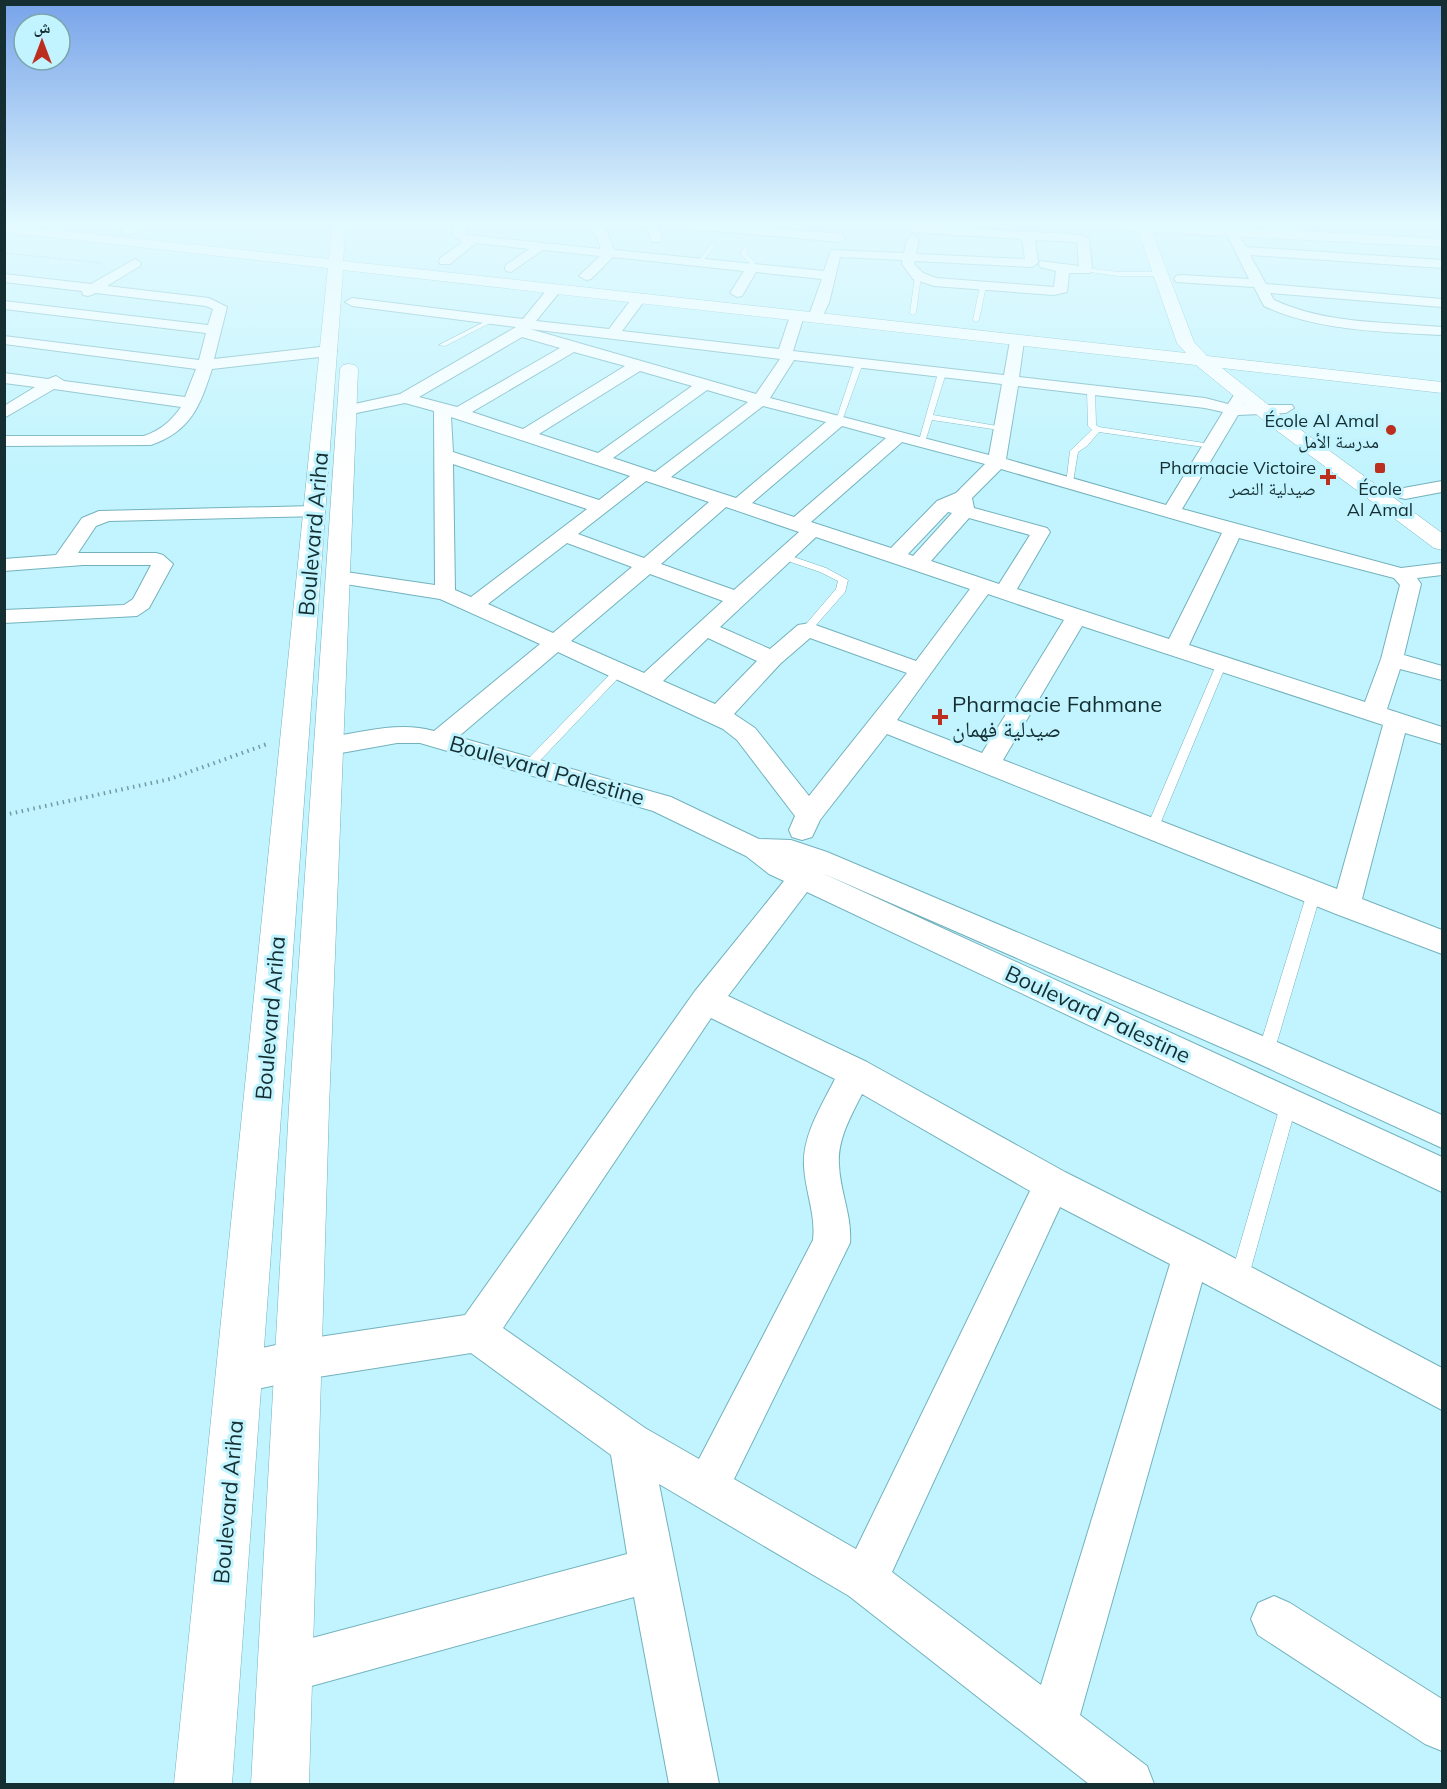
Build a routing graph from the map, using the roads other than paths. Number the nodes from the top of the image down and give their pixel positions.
1 (31, 308) edge
2 (55, 308) edge
3 (220, 308) edge
4 (335, 308) edge
5 (352, 308) edge
6 (402, 308) edge
7 (539, 308) edge
8 (632, 308) edge
9 (722, 308) edge
10 (811, 308) edge
11 (914, 308) edge
12 (978, 308) edge
13 (1173, 308) edge
14 (1283, 308) edge
15 (818, 310) junction
16 (50, 311) junction
17 (913, 313) junction
18 (796, 316) junction
19 (492, 320) junction
20 (976, 320) junction
21 (522, 328) junction
22 (213, 330) junction
23 (1443, 331) edge
24 (615, 335) junction
25 (4, 338) edge
26 (1017, 341) junction
27 (1186, 343) junction
28 (443, 345) dead end
29 (712, 346) junction
30 (572, 347) junction
31 (329, 351) junction
32 (102, 353) junction
33 (1212, 353) junction
34 (598, 354) junction
35 (787, 355) junction
36 (860, 363) junction
37 (204, 365) junction
38 (638, 365) junction
39 (942, 373) junction
40 (4, 378) edge
41 (696, 381) junction
42 (1012, 381) junction
43 (50, 385) junction
44 (1443, 387) edge
45 (1091, 390) junction
46 (405, 398) junction
47 (760, 400) junction
48 (1238, 402) junction
49 (193, 403) junction
50 (347, 410) junction
51 (449, 411) junction
52 (4, 413) edge
53 (1276, 414) junction
54 (928, 417) junction
55 (838, 421) junction
56 (1223, 427) junction
57 (1003, 429) junction
58 (1097, 429) junction
59 (524, 436) junction
60 (899, 436) junction
61 (4, 441) edge
62 (921, 442) junction
63 (1211, 446) junction
64 (444, 455) junction
65 (598, 461) junction
66 (997, 462) junction
67 (650, 477) junction
68 (1069, 482) junction
69 (1443, 487) edge
70 (1405, 493) junction
71 (732, 502) junction
72 (964, 504) junction
73 (601, 507) junction
74 (1172, 511) junction
75 (315, 512) junction
76 (1443, 520) edge
77 (805, 527) junction
78 (1233, 530) junction
79 (565, 536) junction
80 (1443, 543) edge
81 (782, 556) junction
82 (895, 556) junction
83 (63, 560) junction
84 (917, 564) junction
85 (4, 565) edge
86 (647, 567) junction
87 (1443, 569) edge
88 (339, 578) junction
89 (1406, 579) junction
90 (1443, 580) edge
91 (994, 590) junction
92 (445, 593) junction
93 (738, 599) junction
94 (474, 605) junction
95 (4, 617) edge
96 (1076, 618) junction
97 (706, 629) junction
98 (806, 630) junction
99 (553, 642) junction
100 (1175, 650) junction
101 (772, 659) junction
102 (1392, 659) junction
103 (1221, 665) junction
104 (620, 670) junction
105 (920, 670) junction
106 (1443, 673) edge
107 (648, 682) junction
108 (718, 716) junction
109 (1384, 718) junction
110 (882, 723) junction
111 (1443, 736) edge
112 (440, 739) junction
113 (330, 746) junction
114 (988, 764) junction
115 (529, 765) junction
116 (809, 815) junction
117 (1152, 829) junction
118 (789, 860) junction
119 (1314, 893) junction
120 (1346, 906) junction
121 (1443, 942) edge
122 (706, 1000) junction
123 (1266, 1052) junction
124 (855, 1073) junction
125 (1289, 1103) junction
126 (1443, 1132) edge
127 (1443, 1174) edge
128 (1052, 1184) junction
129 (1191, 1255) junction
130 (1239, 1281) junction
131 (476, 1333) junction
132 (299, 1360) junction
133 (239, 1373) junction
134 (1443, 1390) edge
135 (630, 1443) junction
136 (707, 1488) junction
137 (652, 1570) junction
138 (865, 1580) junction
139 (1274, 1619) dead end
140 (286, 1669) junction
141 (1053, 1725) junction
142 (1443, 1727) edge
143 (203, 1785) edge
144 (280, 1785) edge
145 (694, 1785) edge
146 (1129, 1785) edge

1 - 16 street
2 - 16 street
3 - 22 street
4 - 31 street, Boulevard Ariha
5 - 50 street, Boulevard Ariha
6 - 19 street
7 - 21 street
8 - 24 street
9 - 18 street
10 - 15 street
11 - 17 lane
12 - 20 lane
13 - 27 street
14 - 23 street
15 - 17 street
15 - 18 street
15 - 26 street
16 - 22 street
16 - 25 street
17 - 20 street
18 - 35 street
19 - 21 street
19 - 28 lane
20 - 27 street
21 - 24 street
21 - 30 street
21 - 46 street
22 - 37 street
24 - 29 street
24 - 34 street
25 - 32 street
26 - 33 street
26 - 42 street
27 - 33 street
29 - 35 street
29 - 41 street
30 - 34 street
30 - 51 street
31 - 37 street
31 - 75 street, Boulevard Ariha
32 - 37 street
32 - 43 street
33 - 44 street
33 - 48 street
33 - 53 street
34 - 38 street
35 - 36 street
35 - 47 street
36 - 39 street
36 - 55 lane
37 - 49 street
38 - 41 street
38 - 59 street
39 - 42 street
39 - 54 lane
40 - 43 street
41 - 47 street
41 - 65 street
42 - 45 street
42 - 57 street
43 - 49 street
43 - 52 street
45 - 48 street
45 - 58 lane
46 - 50 street
46 - 51 street
47 - 55 street
47 - 67 street
48 - 53 street
48 - 56 street
49 - 61 street
50 - 88 street, Boulevard Ariha
51 - 59 street
51 - 64 street
53 - 56 street
53 - 70 street
53 - 80 street
54 - 57 lane
54 - 62 lane
55 - 60 street
55 - 71 street
56 - 63 street
57 - 66 street
58 - 63 lane
58 - 68 lane
59 - 65 street
60 - 62 street
60 - 77 street
62 - 66 street
63 - 74 street
64 - 73 street
64 - 92 street
65 - 67 street
66 - 68 street
66 - 72 street
67 - 71 street
67 - 73 street
68 - 74 street
69 - 70 street
70 - 76 street
71 - 77 street
71 - 86 street
72 - 82 street
72 - 84 street
72 - 91 street
73 - 79 street
74 - 78 street
75 - 83 street
75 - 133 street, Boulevard Ariha
77 - 81 street
77 - 82 street
78 - 89 street
78 - 100 street
79 - 86 street
79 - 94 street
81 - 93 street
81 - 98 lane
82 - 84 street
83 - 85 street
83 - 95 street
84 - 91 street
86 - 93 street
86 - 99 street
87 - 89 street
88 - 92 street
88 - 113 street, Boulevard Ariha
89 - 90 street
89 - 102 street
91 - 96 street
91 - 105 street
92 - 94 street
93 - 97 street
94 - 99 street
96 - 100 street
96 - 114 street
97 - 101 street
97 - 107 street
98 - 101 street
98 - 105 street
99 - 104 street
99 - 112 street
100 - 103 street
101 - 108 street
102 - 106 street
102 - 109 street
103 - 109 street
103 - 117 lane
104 - 107 street
104 - 115 lane
105 - 110 street
107 - 108 street
108 - 116 street
109 - 111 street
109 - 120 street
110 - 114 street
110 - 116 street
112 - 113 street, Boulevard Palestine
112 - 115 street, Boulevard Palestine
113 - 132 street, Boulevard Ariha
114 - 117 street
115 - 118 street, Boulevard Palestine
116 - 118 street
117 - 119 street
118 - 122 street
118 - 123 street, Boulevard Palestine
118 - 125 street, Boulevard Palestine
119 - 120 street
119 - 123 lane
120 - 121 street
122 - 124 street
122 - 131 street
123 - 125 street
123 - 126 street, Boulevard Palestine
124 - 128 street
124 - 136 street
125 - 127 street, Boulevard Palestine
125 - 130 lane
128 - 129 street
128 - 138 street
129 - 130 street
129 - 141 street
130 - 134 street
131 - 132 street
131 - 135 street
132 - 133 street
132 - 140 street, Boulevard Ariha
133 - 143 street, Boulevard Ariha
135 - 136 street
135 - 137 street
136 - 138 street
137 - 140 street
137 - 145 street
138 - 141 street
139 - 142 street
140 - 144 street, Boulevard Ariha
141 - 146 street

